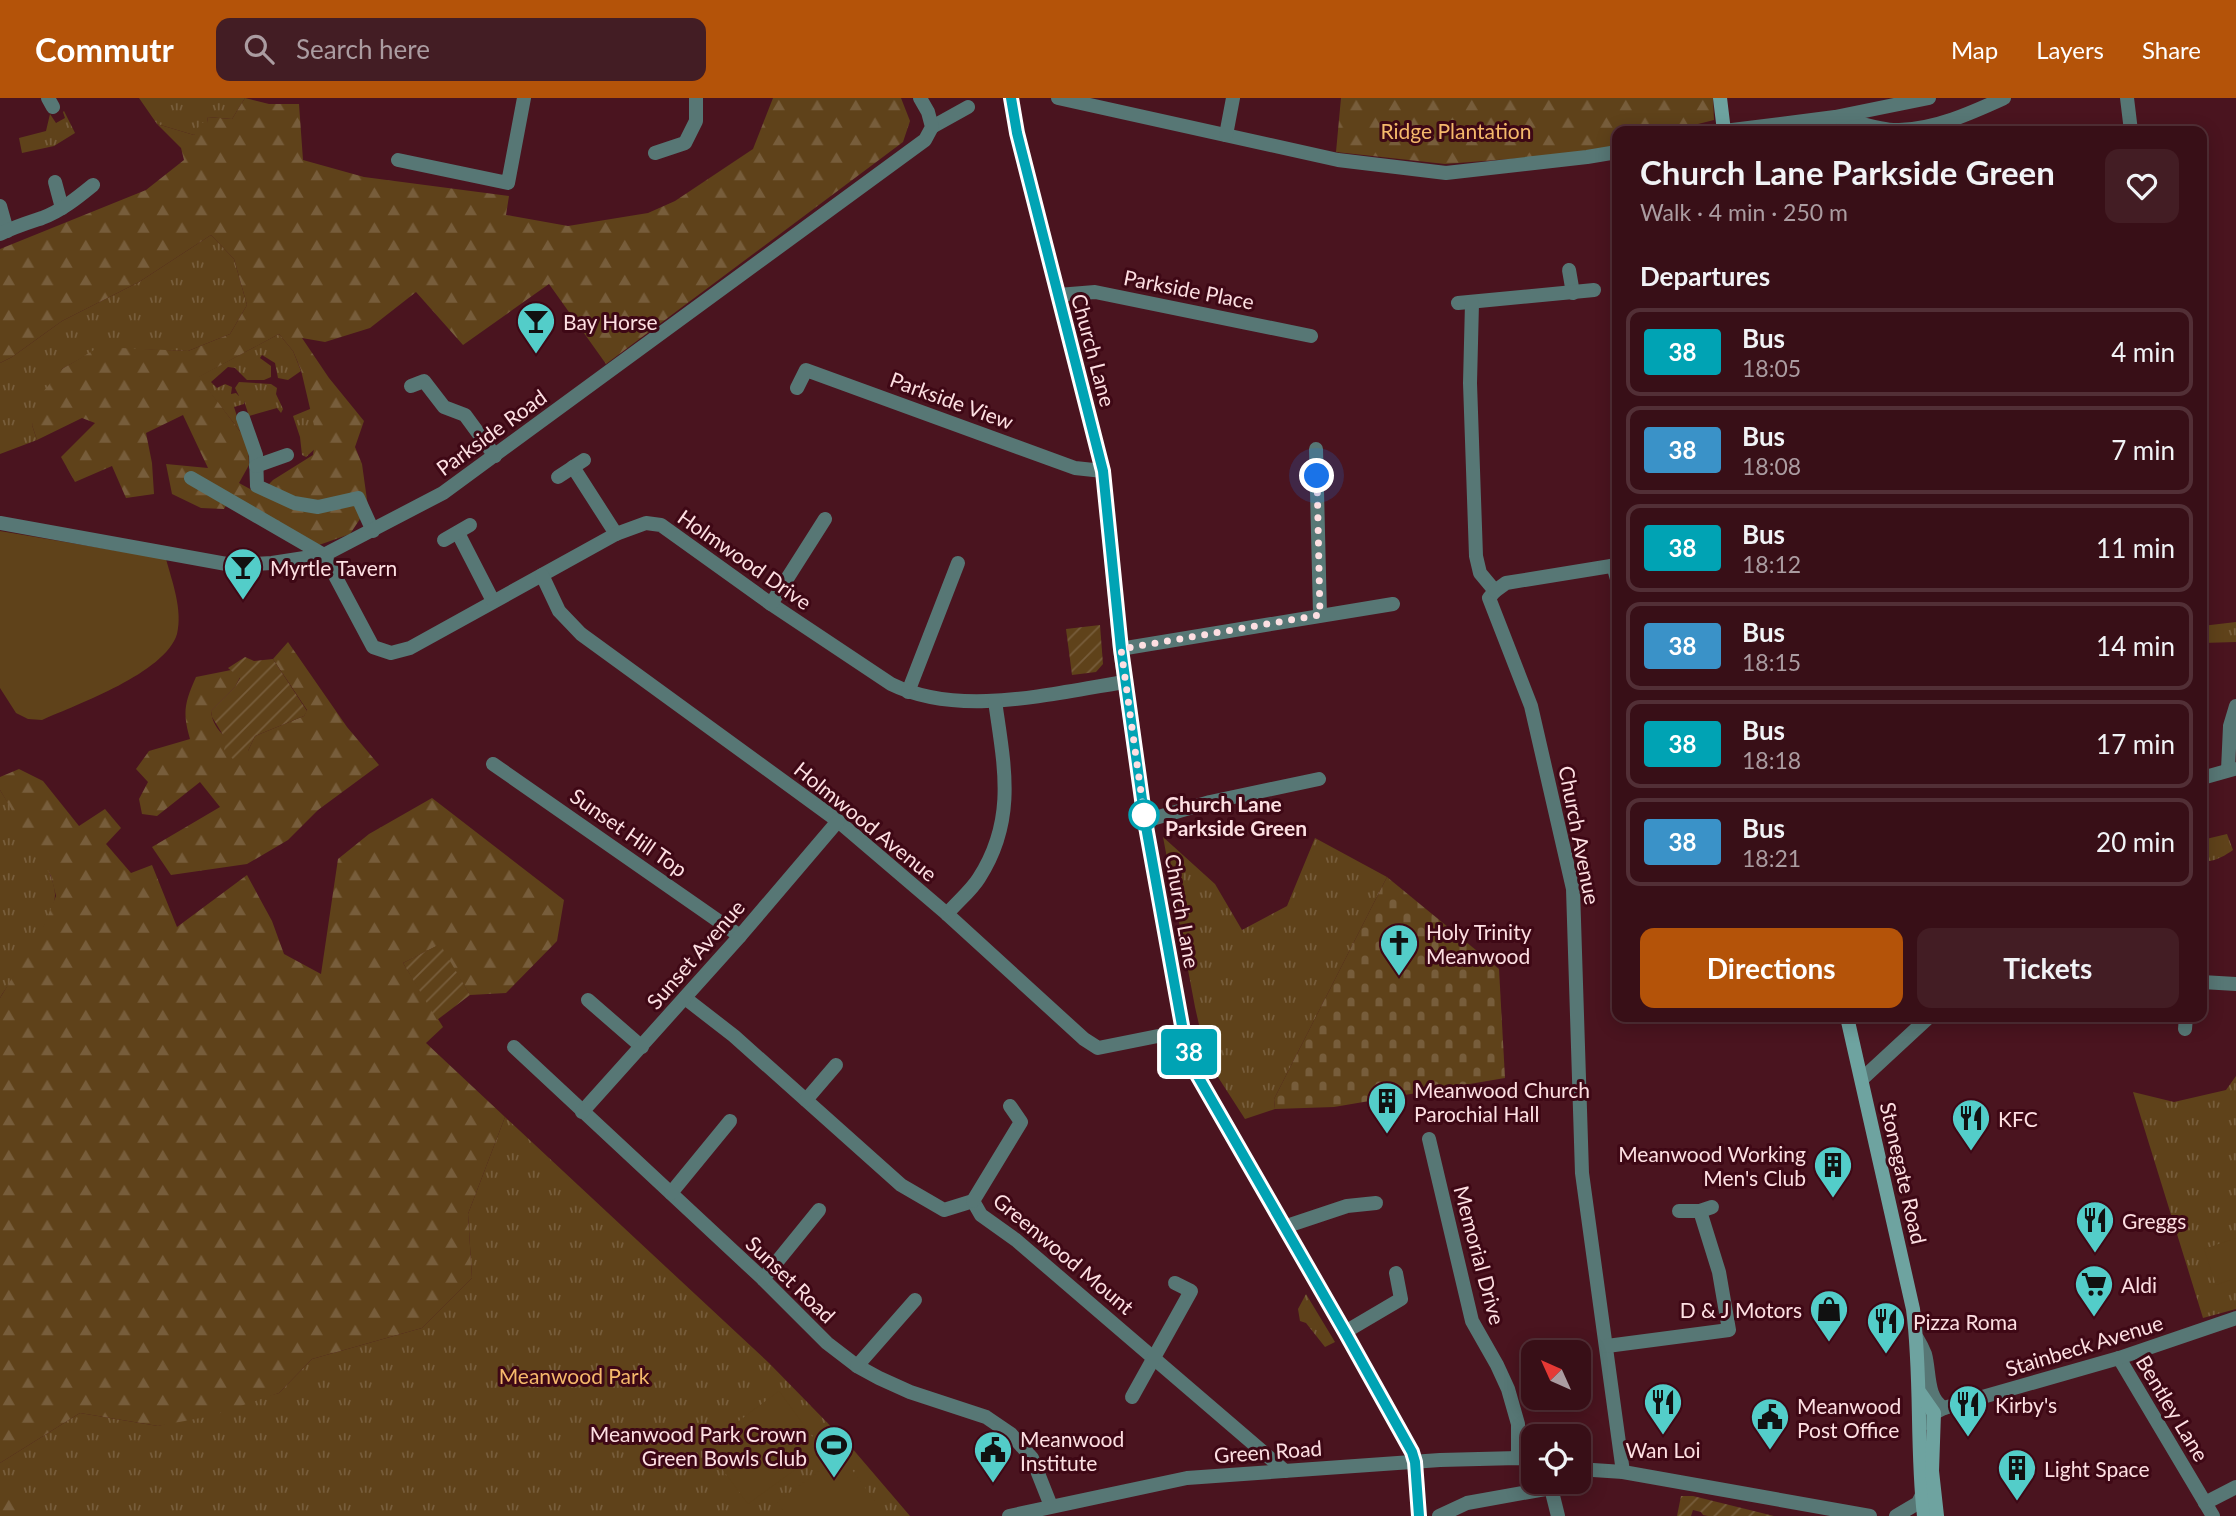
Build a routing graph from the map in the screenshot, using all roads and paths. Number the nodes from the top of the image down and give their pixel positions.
1 (524, 98) edge
2 (696, 98) edge
3 (920, 98) edge
4 (1014, 98) edge
5 (1058, 98) edge
6 (1233, 98) edge
7 (1720, 98) edge
8 (1929, 98) edge
9 (2004, 98) edge
10 (2127, 98) edge
11 (968, 107) dead end
12 (1835, 117) junction
13 (1723, 126) edge
14 (1763, 126) edge
15 (1875, 126) edge
16 (1925, 126) edge
17 (2130, 126) edge
18 (932, 127) junction
19 (1226, 135) junction
20 (655, 153) dead end
21 (1612, 153) edge
22 (398, 160) dead end
23 (55, 182) dead end
24 (93, 185) dead end
25 (0, 206) edge
26 (62, 208) junction
27 (3, 232) edge
28 (1569, 270) dead end
29 (1594, 290) dead end
30 (1573, 293) junction
31 (1058, 295) junction
32 (1311, 336) dead end
33 (411, 386) dead end
34 (797, 388) dead end
35 (243, 418) dead end
36 (1316, 449) dead end
37 (287, 455) dead end
38 (495, 456) junction
39 (257, 466) junction
40 (1103, 471) junction
41 (558, 477) dead end
42 (191, 478) dead end
43 (825, 519) dead end
44 (0, 523) edge
45 (373, 531) junction
46 (616, 534) junction
47 (444, 540) dead end
48 (324, 555) junction
49 (958, 562) dead end
50 (1612, 570) edge
51 (542, 575) junction
52 (1495, 591) junction
53 (493, 601) junction
54 (771, 604) junction
55 (1392, 604) dead end
56 (1320, 615) junction
57 (1121, 649) junction
58 (1125, 682) junction
59 (908, 692) junction
60 (995, 701) junction
61 (2236, 706) edge
62 (494, 764) dead end
63 (2232, 769) edge
64 (2207, 776) edge
65 (1319, 779) dead end
66 (838, 821) junction
67 (1145, 821) junction
68 (947, 914) junction
69 (740, 936) junction
70 (2207, 982) edge
71 (2236, 984) edge
72 (685, 998) junction
73 (588, 1000) dead end
74 (1848, 1022) edge
75 (1923, 1022) edge
76 (1183, 1031) junction
77 (514, 1047) dead end
78 (642, 1047) junction
79 (835, 1065) dead end
80 (1862, 1079) junction
81 (806, 1100) junction
82 (1010, 1106) dead end
83 (582, 1112) junction
84 (730, 1121) dead end
85 (1429, 1139) dead end
86 (670, 1193) junction
87 (973, 1202) junction
88 (1376, 1203) dead end
89 (819, 1210) dead end
90 (1679, 1211) dead end
91 (1284, 1227) junction
92 (1396, 1273) dead end
93 (763, 1279) junction
94 (1175, 1283) dead end
95 (915, 1300) dead end
96 (2236, 1318) edge
97 (1345, 1332) junction
98 (1917, 1338) junction
99 (1607, 1346) junction
100 (1155, 1358) junction
101 (2119, 1358) junction
102 (857, 1366) junction
103 (1920, 1393) junction
104 (1132, 1397) dead end
105 (1939, 1411) junction
106 (1518, 1458) junction
107 (1521, 1459) edge
108 (1415, 1462) junction
109 (1591, 1470) edge
110 (1285, 1471) junction
111 (1932, 1471) junction
112 (1623, 1472) junction
113 (2236, 1487) edge
114 (1923, 1490) junction
115 (1521, 1492) edge
116 (1556, 1494) edge
117 (2205, 1503) junction
118 (1051, 1506) junction
119 (1009, 1516) edge
120 (1419, 1516) edge
121 (1439, 1516) edge
122 (1558, 1516) edge
123 (1870, 1516) edge
124 (1896, 1516) edge
125 (1924, 1516) edge
126 (1931, 1516) edge
127 (1937, 1516) edge
128 (2213, 1516) edge

1 - 22 street
2 - 20 street
3 - 18 street
4 - 31 street, Church Lane
5 - 19 street
6 - 19 street
7 - 13 main road
8 - 12 street
9 - 16 street
10 - 17 street
11 - 18 street, Parkside Road
12 - 14 street
12 - 15 street
18 - 38 street, Parkside Road
19 - 21 street
23 - 26 street
24 - 26 street
25 - 27 street
26 - 27 street
28 - 30 street
29 - 30 street
30 - 52 street, Church Avenue
31 - 32 street, Parkside Place
31 - 40 street, Church Lane
33 - 38 street
34 - 40 street, Parkside View
35 - 39 street
36 - 56 street
37 - 39 street
38 - 45 street, Parkside Road
39 - 45 street
40 - 57 street, Church Lane
41 - 46 street
42 - 48 street
43 - 54 street
44 - 48 street, Parkside Road
45 - 48 street, Parkside Road
46 - 51 street, Holmwood Drive
46 - 54 street, Holmwood Drive
47 - 53 street
48 - 53 street, Holmwood Drive
49 - 59 street
50 - 52 street
51 - 53 street, Holmwood Drive
51 - 66 street, Holmwood Avenue
52 - 99 street, Church Avenue
54 - 59 street, Holmwood Drive
55 - 56 street
56 - 57 street
57 - 58 street, Church Lane
58 - 60 street, Holmwood Drive
58 - 67 street, Church Lane
59 - 60 street, Holmwood Drive
60 - 68 street
61 - 63 street
62 - 69 street, Sunset Hill Top
63 - 64 street
65 - 67 street
66 - 68 street, Holmwood Avenue
66 - 69 street, Sunset Avenue
67 - 76 street, Church Lane
68 - 76 street, Holmwood Avenue
69 - 72 street, Sunset Avenue
70 - 71 street
72 - 78 street, Sunset Avenue
72 - 81 street, Greenwood Mount
73 - 78 street
74 - 80 main road, Stonegate Road
75 - 80 street
76 - 91 street, Church Lane
77 - 83 street, Sunset Road
78 - 83 street, Sunset Avenue
79 - 81 street
80 - 98 main road, Stonegate Road
81 - 87 street, Greenwood Mount
82 - 87 street
83 - 86 street, Sunset Road
84 - 86 street
85 - 106 street, Memorial Drive
86 - 93 street, Sunset Road
87 - 100 street, Greenwood Mount
88 - 91 street
89 - 93 street
90 - 99 street
91 - 97 street, Church Lane
92 - 97 street
93 - 102 street, Sunset Road
94 - 100 street
95 - 102 street
96 - 101 street, Stainbeck Avenue
97 - 108 street, Church Lane
98 - 103 main road, Stonegate Road
98 - 105 street, Stonegate Road
99 - 112 street, Church Avenue
100 - 104 street
100 - 110 street, Greenwood Mount
101 - 105 street, Stainbeck Avenue
101 - 117 street, Bentley Lane
102 - 118 street, Sunset Road
103 - 105 main road
103 - 114 main road, Stonegate Road
105 - 111 main road, Stonegate Road
105 - 114 street, Stonegate Road
106 - 107 street, Green Road
106 - 108 street, Green Road
108 - 110 street, Green Road
108 - 120 street, Church Lane
109 - 112 street
110 - 118 street, Green Road
111 - 126 street, Stonegate Road
111 - 127 main road, Stonegate Road
112 - 123 street
113 - 117 street
114 - 124 street
114 - 125 main road, Stonegate Road
115 - 121 street
116 - 122 street
117 - 128 street, Bentley Lane
118 - 119 street, Green Road

